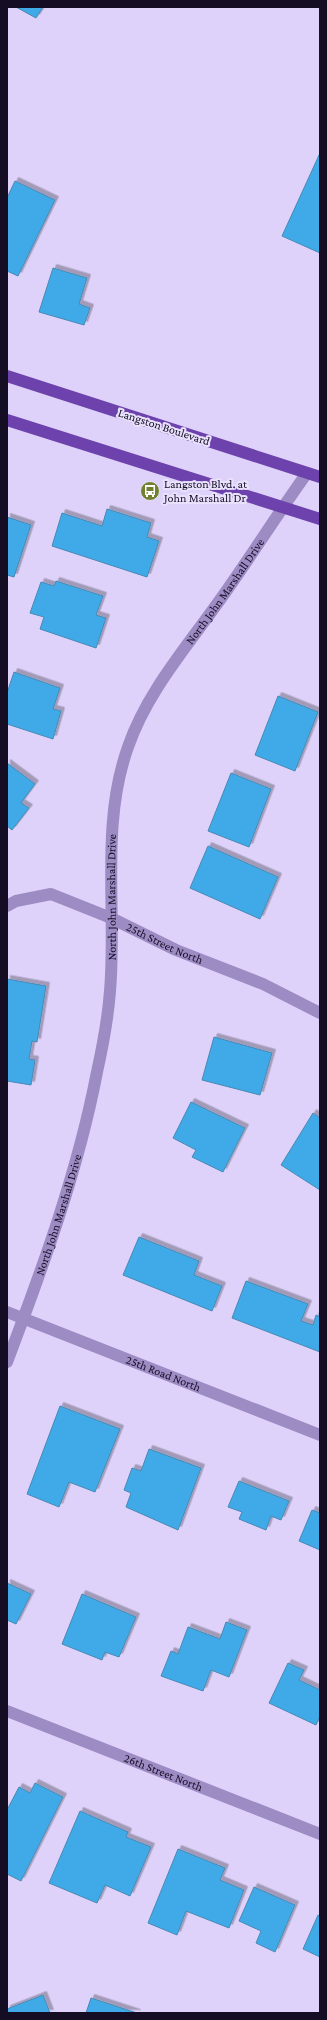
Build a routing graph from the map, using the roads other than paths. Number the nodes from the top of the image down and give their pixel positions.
1 (7, 376) edge
2 (7, 420) edge
3 (308, 473) junction
4 (320, 477) edge
5 (283, 508) junction
6 (320, 519) edge
7 (7, 906) edge
8 (111, 918) junction
9 (320, 1013) edge
10 (7, 1312) edge
11 (23, 1318) junction
12 (7, 1362) edge
13 (320, 1435) edge
14 (7, 1711) edge
15 (320, 1834) edge

1 - 3 main road, Langston Boulevard
2 - 5 main road
3 - 4 main road, Langston Boulevard
3 - 5 street, North John Marshall Drive
5 - 6 main road
5 - 8 street, North John Marshall Drive
7 - 8 street, 25th Street North
8 - 9 street, 25th Street North
8 - 11 street, North John Marshall Drive
10 - 11 street, 25th Road North
11 - 12 street, North John Marshall Drive
11 - 13 street, 25th Road North
14 - 15 street, 26th Street North

